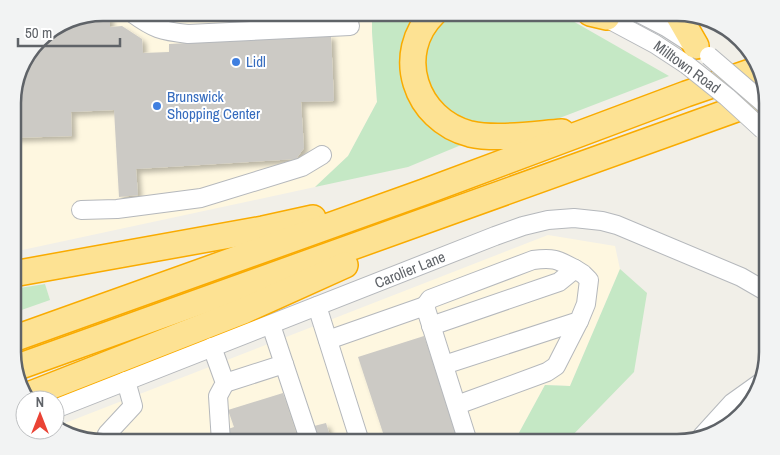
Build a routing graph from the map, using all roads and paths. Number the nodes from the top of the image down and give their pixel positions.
1 (144, 21) edge
2 (427, 21) edge
3 (611, 21) edge
4 (655, 21) edge
5 (681, 21) edge
6 (350, 26) dead end
7 (697, 56) junction
8 (746, 60) edge
9 (752, 71) edge
10 (686, 94) junction
11 (759, 100) edge
12 (759, 101) edge
13 (759, 127) edge
14 (590, 130) junction
15 (322, 155) dead end
16 (509, 190) junction
17 (424, 192) junction
18 (81, 210) dead end
19 (575, 269) junction
20 (21, 272) edge
21 (741, 277) junction
22 (759, 282) edge
23 (759, 287) edge
24 (317, 306) junction
25 (425, 306) junction
26 (578, 321) junction
27 (272, 325) junction
28 (431, 326) junction
29 (21, 336) edge
30 (328, 340) junction
31 (212, 348) junction
32 (284, 364) junction
33 (23, 365) edge
34 (444, 365) junction
35 (126, 381) junction
36 (225, 383) junction
37 (41, 390) edge
38 (748, 391) edge
39 (65, 405) edge
40 (456, 405) junction
41 (711, 426) edge
42 (108, 434) edge
43 (220, 434) edge
44 (307, 434) edge
45 (357, 434) edge
46 (465, 434) edge

1 - 6 street
2 - 14 highway
3 - 7 street, Milltown Road
4 - 7 street, Milltown Road
5 - 7 highway
7 - 11 street, Milltown Road, bridge
7 - 13 street, Milltown Road, bridge
8 - 10 highway
9 - 10 highway
10 - 14 highway
12 - 16 highway
14 - 17 highway
15 - 18 street
16 - 33 highway
16 - 37 highway
17 - 20 highway
17 - 29 highway
19 - 25 street
19 - 26 street
19 - 28 street
21 - 22 street
21 - 23 street, Carolier Lane
21 - 24 street, Carolier Lane
24 - 27 street, Carolier Lane
24 - 30 street
25 - 28 street
25 - 30 street
26 - 34 street
26 - 40 street
27 - 31 street, Carolier Lane
27 - 32 street
28 - 34 street
30 - 45 street
31 - 35 street, Carolier Lane
31 - 36 street
32 - 36 street
32 - 44 street
34 - 40 street
35 - 39 street, Carolier Lane
35 - 42 street
36 - 43 street
38 - 41 street
40 - 46 street

